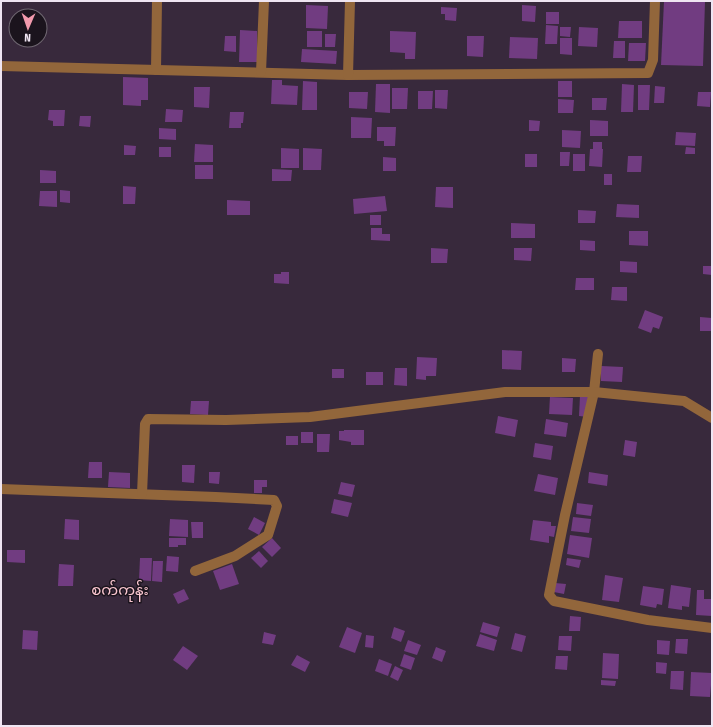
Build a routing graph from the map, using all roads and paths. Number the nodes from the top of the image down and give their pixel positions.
1 (157, 1) edge
2 (264, 1) edge
3 (350, 1) edge
4 (655, 1) edge
5 (1, 66) edge
6 (156, 70) junction
7 (261, 72) junction
8 (348, 75) junction
9 (598, 354) dead end
10 (594, 392) junction
11 (712, 418) edge
12 (1, 490) edge
13 (142, 494) junction
14 (195, 571) dead end
15 (712, 628) edge

1 - 6 street
2 - 7 street
3 - 8 street
4 - 8 street
5 - 6 street
6 - 7 street
7 - 8 street
9 - 10 street
10 - 11 street
10 - 13 street
10 - 15 street
12 - 13 street
13 - 14 street

